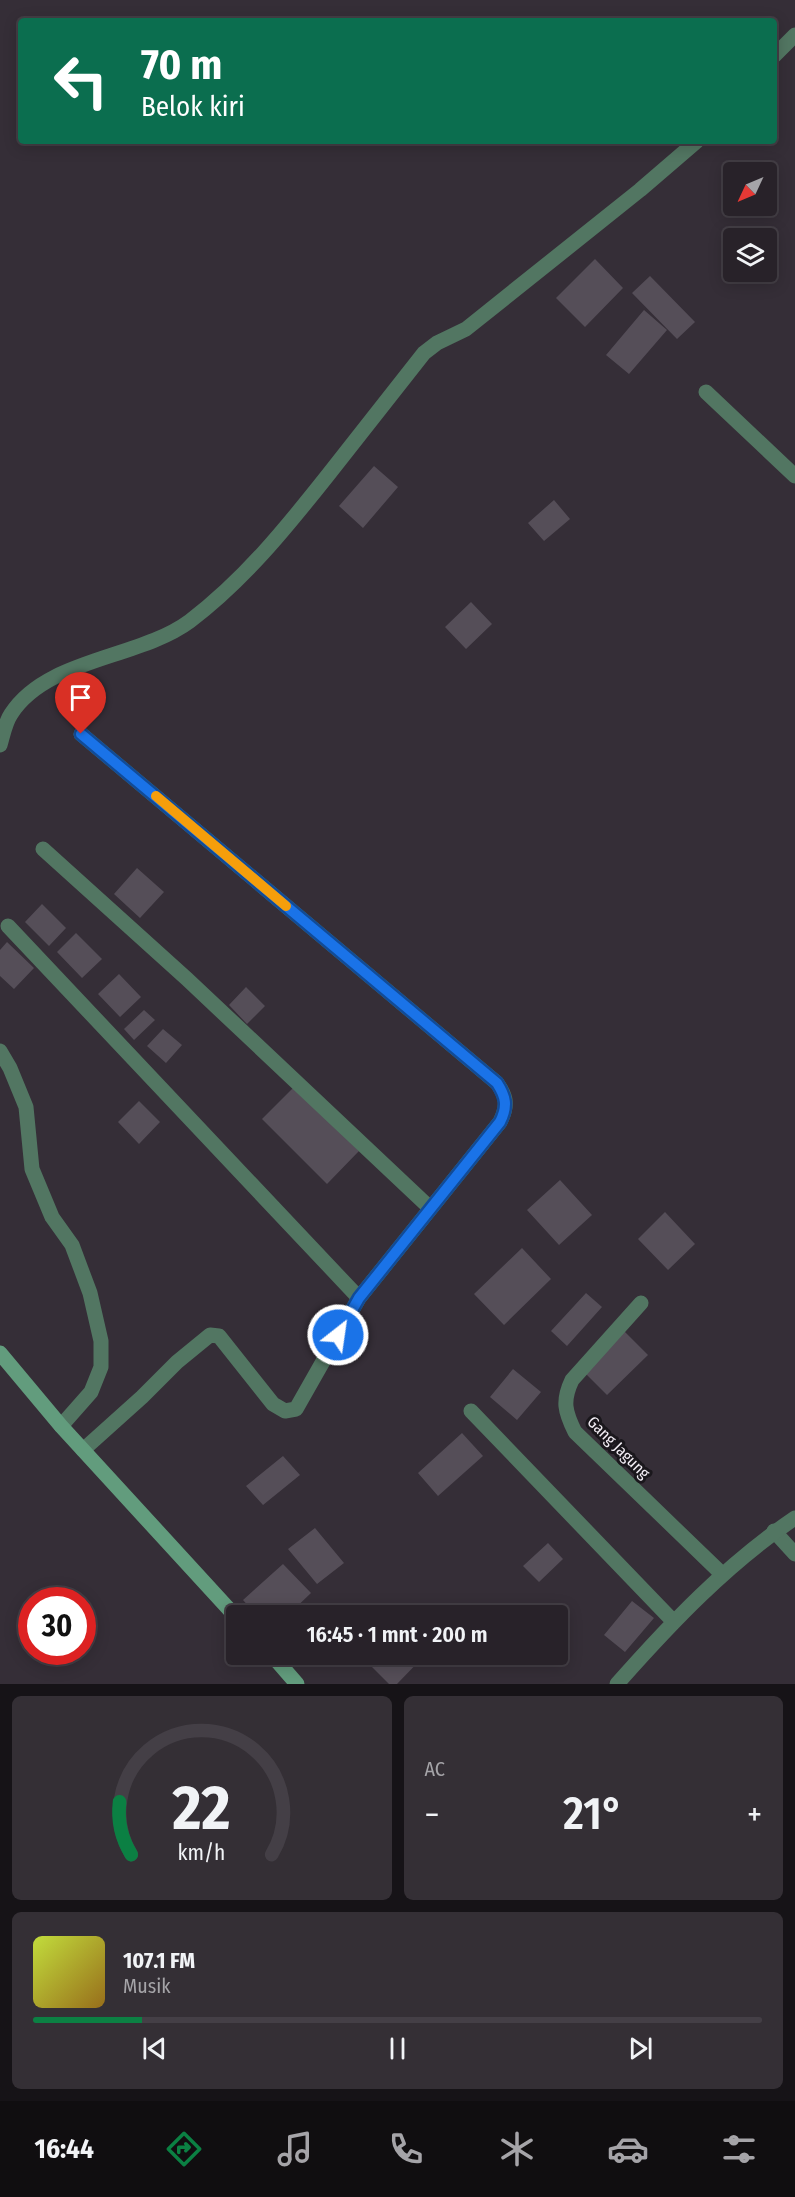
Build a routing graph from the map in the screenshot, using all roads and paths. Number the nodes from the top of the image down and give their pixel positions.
1 (795, 36) edge
2 (777, 53) edge
3 (694, 144) edge
4 (706, 392) dead end
5 (795, 476) edge
6 (81, 734) dead end
7 (0, 744) edge
8 (44, 849) dead end
9 (8, 926) dead end
10 (0, 1051) edge
11 (430, 1208) junction
12 (359, 1298) junction
13 (640, 1303) dead end
14 (0, 1353) edge
15 (471, 1411) dead end
16 (61, 1426) junction
17 (83, 1450) junction
18 (795, 1518) edge
19 (774, 1531) junction
20 (795, 1554) edge
21 (722, 1574) junction
22 (226, 1606) edge
23 (673, 1620) junction
24 (281, 1665) edge
25 (297, 1684) edge
26 (617, 1684) edge

1 - 2 street
3 - 7 street
4 - 5 street
6 - 11 street
8 - 11 street
9 - 12 street
10 - 16 street
11 - 12 street
12 - 17 street
13 - 21 street, Gang Jagung
14 - 16 main road
15 - 23 street
16 - 17 main road
17 - 22 main road
18 - 19 street
19 - 20 street
19 - 21 street
21 - 23 street
23 - 26 street
24 - 25 main road

